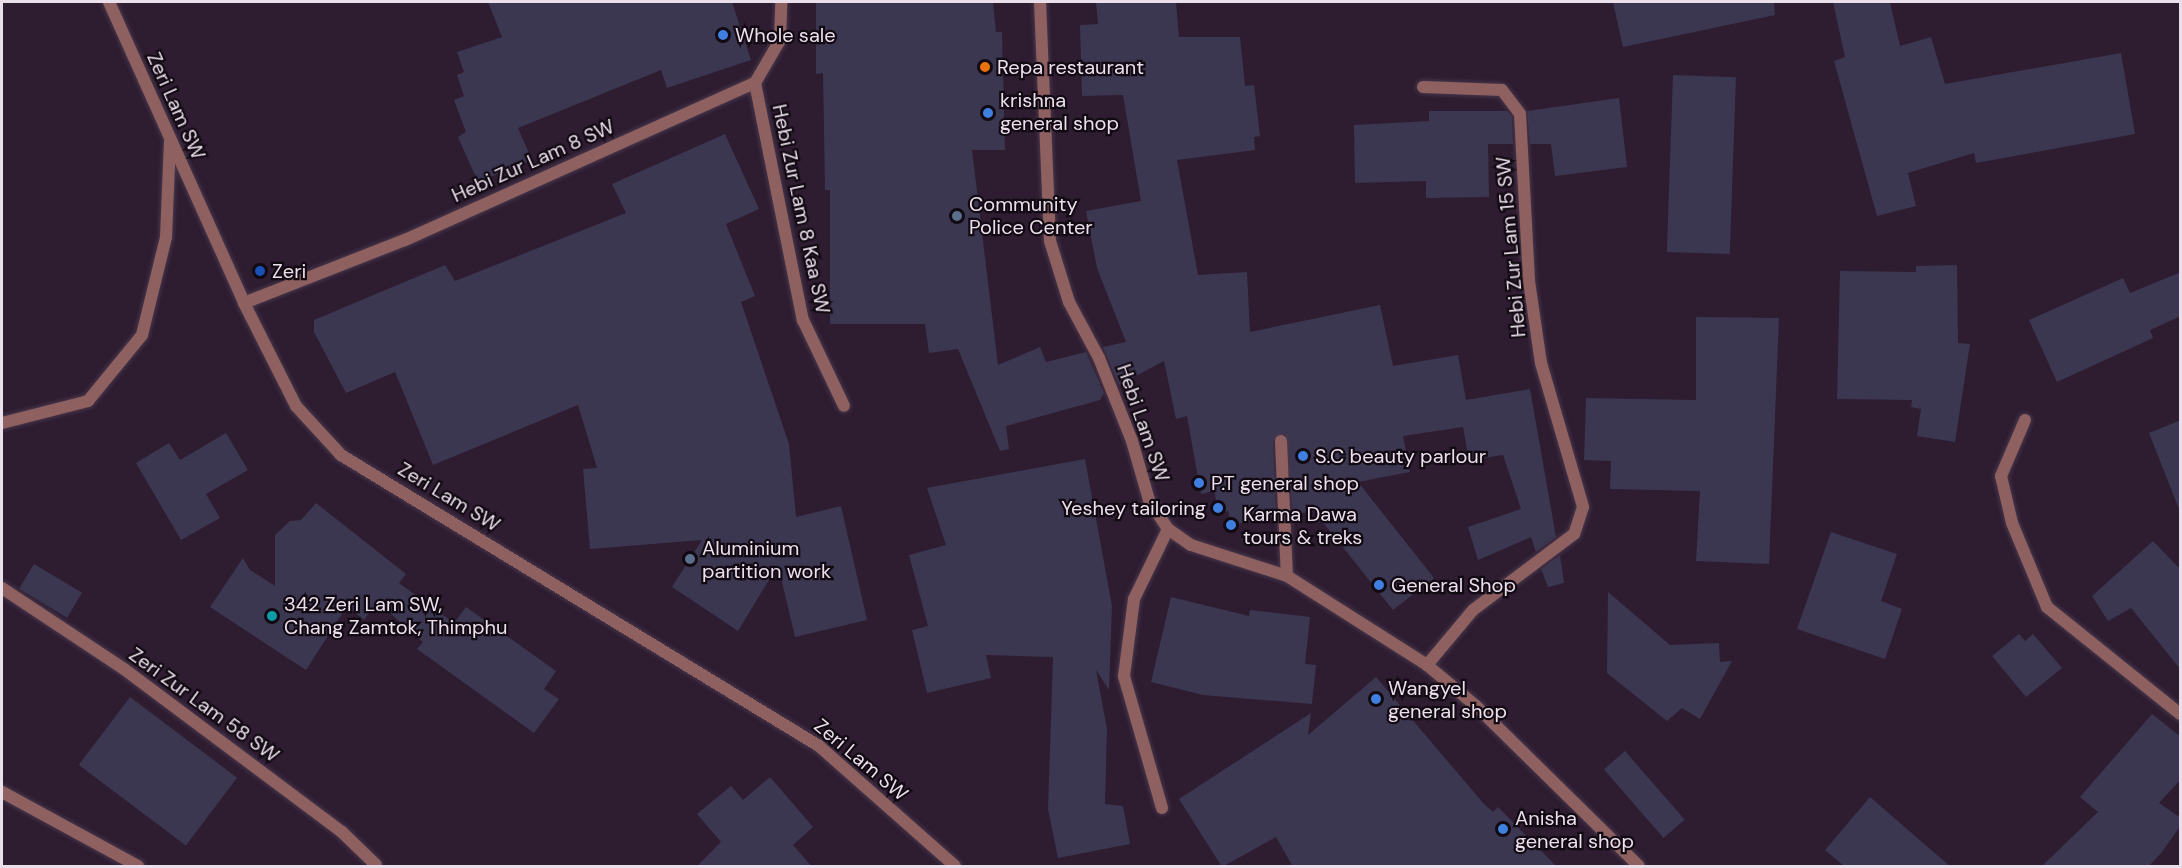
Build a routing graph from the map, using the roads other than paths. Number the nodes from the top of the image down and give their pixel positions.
1 (110, 2) edge
2 (781, 2) edge
3 (1040, 2) edge
4 (755, 83) junction
5 (1423, 87) dead end
6 (170, 142) junction
7 (244, 303) junction
8 (844, 406) dead end
9 (2025, 420) dead end
10 (2, 423) edge
11 (1281, 441) dead end
12 (1168, 529) junction
13 (1287, 576) junction
14 (2, 588) edge
15 (1427, 665) junction
16 (2181, 714) edge
17 (2, 792) edge
18 (1162, 808) dead end
19 (376, 865) edge
20 (138, 867) edge
21 (955, 867) edge
22 (1639, 867) edge

1 - 6 street, Zeri Lam SW
2 - 4 street
3 - 12 street, Hebi Lam SW
4 - 7 street, Hebi Zur Lam 8 SW
4 - 8 street, Hebi Zur Lam 8 Kaa SW
5 - 15 street, Hebi Zur Lam 15 SW
6 - 7 street, Zeri Lam SW
6 - 10 street
7 - 21 street, Zeri Lam SW
9 - 16 street
11 - 13 street
12 - 13 street, Hebi Lam SW
12 - 18 street
13 - 15 street, Hebi Lam SW
14 - 19 street, Zeri Zur Lam 58 SW
15 - 22 street, Hebi Lam SW
17 - 20 street

